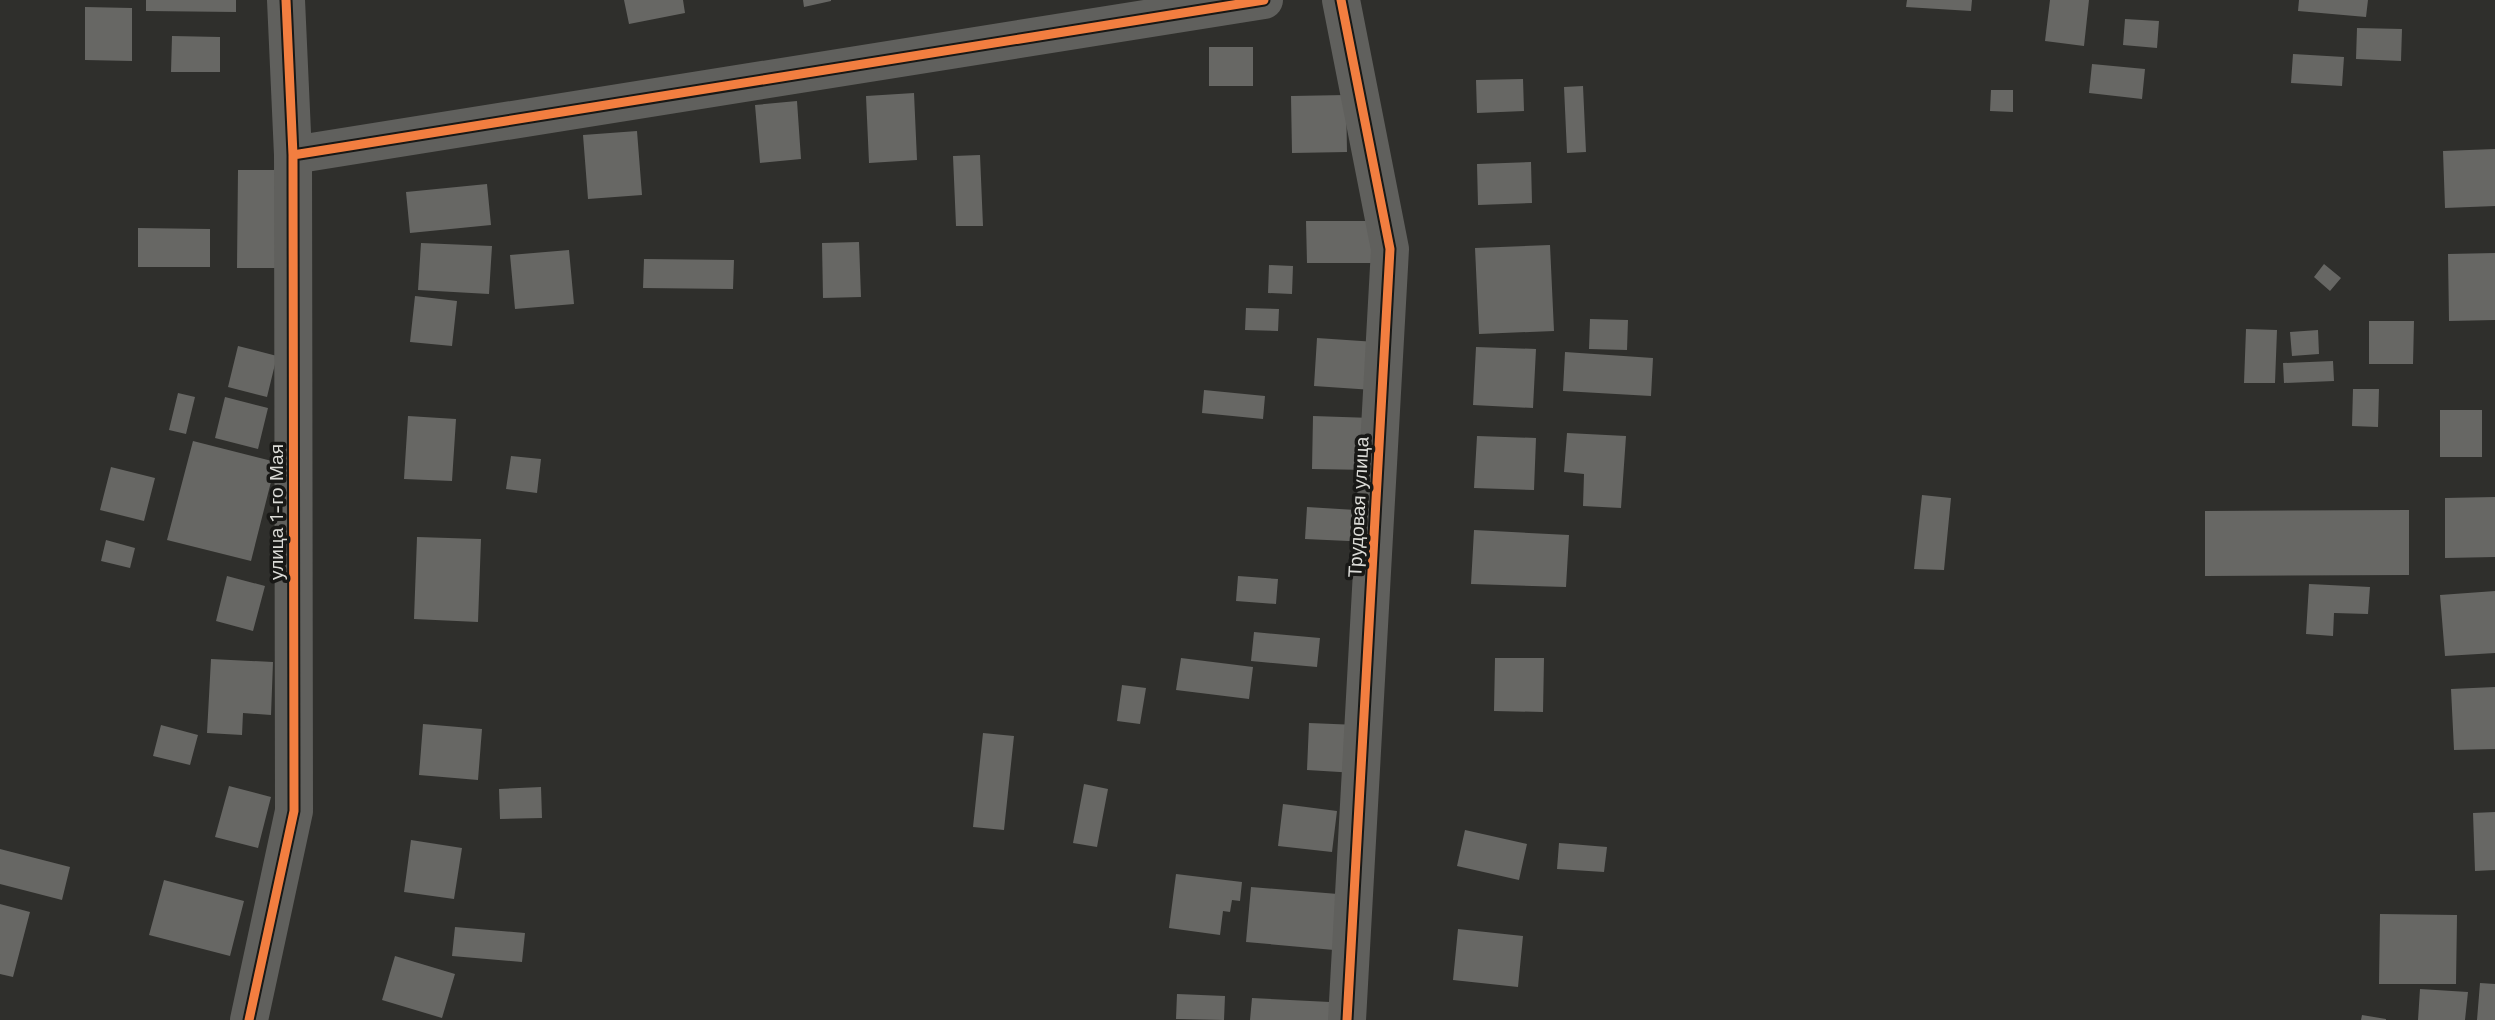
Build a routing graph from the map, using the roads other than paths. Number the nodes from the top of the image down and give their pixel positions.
1 (286, 0) edge
2 (1264, 0) edge
3 (1341, 0) edge
4 (293, 155) junction
5 (249, 1020) edge
6 (1347, 1020) edge

1 - 4 street, улица 1-го Мая
2 - 4 street
3 - 6 street, Трудовая улица
4 - 5 street, улица 1-го Мая

